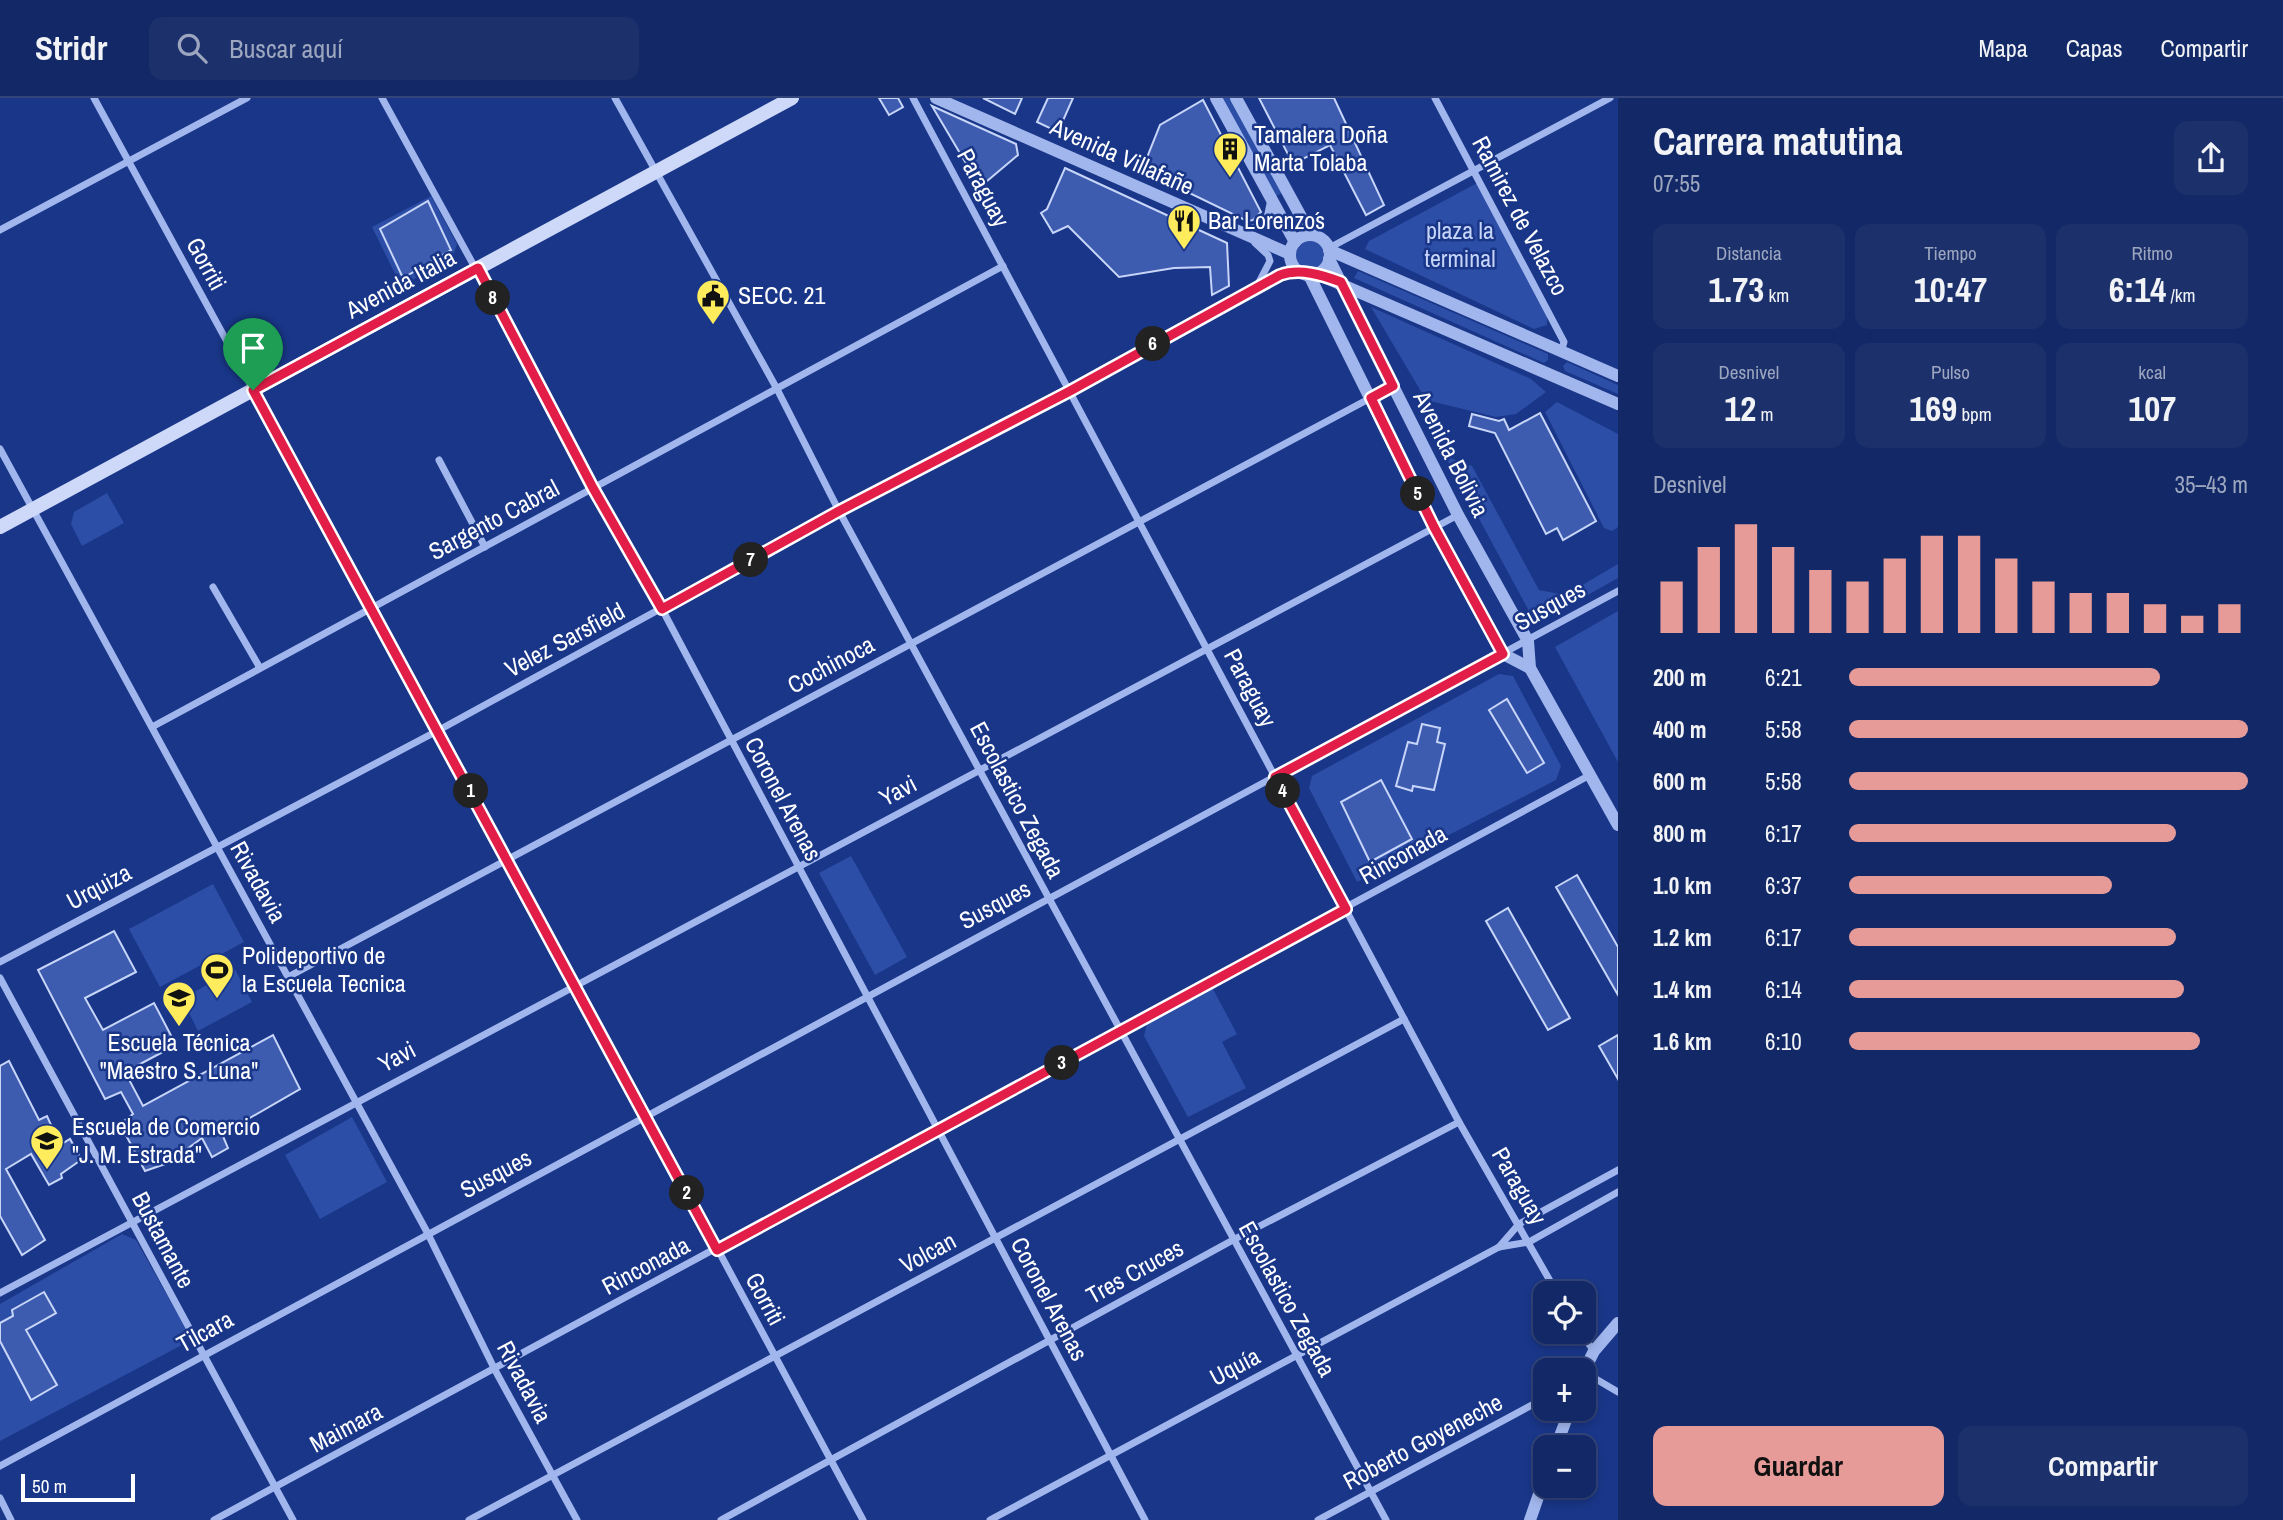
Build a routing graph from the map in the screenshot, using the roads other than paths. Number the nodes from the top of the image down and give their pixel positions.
1 (94, 98) edge
2 (247, 98) edge
3 (382, 98) edge
4 (615, 98) edge
5 (792, 98) edge
6 (913, 98) edge
7 (936, 98) edge
8 (1216, 98) edge
9 (1237, 98) edge
10 (1435, 98) edge
11 (1610, 98) edge
12 (128, 162) junction
13 (1475, 170) junction
14 (657, 171) junction
15 (1270, 200) junction
16 (0, 230) edge
17 (1241, 232) junction
18 (1311, 235) junction
19 (1292, 248) junction
20 (1329, 253) junction
21 (1003, 266) junction
22 (478, 268) junction
23 (1309, 274) junction
24 (1341, 282) junction
25 (1256, 286) junction
26 (1561, 352) junction
27 (1618, 376) edge
28 (1393, 386) junction
29 (777, 388) junction
30 (253, 390) junction
31 (1070, 391) junction
32 (1371, 398) junction
33 (1618, 404) edge
34 (0, 449) edge
35 (439, 460) dead end
36 (593, 488) junction
37 (33, 509) junction
38 (839, 511) junction
39 (1458, 515) junction
40 (1139, 522) junction
41 (0, 527) edge
42 (1434, 527) junction
43 (485, 547) junction
44 (213, 587) dead end
45 (1618, 591) edge
46 (372, 608) junction
47 (662, 609) junction
48 (1528, 641) junction
49 (911, 644) junction
50 (1207, 648) junction
51 (1503, 654) junction
52 (260, 668) junction
53 (1530, 668) junction
54 (152, 727) junction
55 (439, 730) junction
56 (730, 741) junction
57 (979, 769) junction
58 (1591, 775) junction
59 (1275, 777) junction
60 (1618, 825) edge
61 (216, 845) junction
62 (508, 860) junction
63 (797, 866) junction
64 (1049, 898) junction
65 (1346, 909) junction
66 (0, 962) edge
67 (288, 977) junction
68 (0, 978) edge
69 (575, 984) junction
70 (866, 996) junction
71 (1405, 1019) junction
72 (1120, 1031) junction
73 (356, 1101) junction
74 (645, 1115) junction
75 (1459, 1122) junction
76 (937, 1130) junction
77 (1179, 1140) junction
78 (1618, 1170) edge
79 (1618, 1192) edge
80 (131, 1222) junction
81 (1519, 1224) junction
82 (427, 1232) junction
83 (995, 1238) junction
84 (1233, 1240) junction
85 (1529, 1242) junction
86 (1499, 1247) junction
87 (717, 1250) junction
88 (1550, 1281) edge
89 (0, 1293) edge
90 (1618, 1323) edge
91 (1050, 1342) junction
92 (1589, 1344) edge
93 (1594, 1351) junction
94 (204, 1355) junction
95 (775, 1356) junction
96 (1296, 1356) junction
97 (1591, 1358) edge
98 (495, 1370) junction
99 (1596, 1379) edge
100 (1618, 1392) edge
101 (1533, 1404) edge
102 (1111, 1455) junction
103 (831, 1459) junction
104 (0, 1466) edge
105 (552, 1475) junction
106 (275, 1488) junction
107 (1370, 1491) junction
108 (0, 1498) edge
109 (1538, 1498) edge
110 (11, 1520) edge
111 (215, 1520) edge
112 (293, 1520) edge
113 (469, 1520) edge
114 (577, 1520) edge
115 (721, 1520) edge
116 (863, 1520) edge
117 (989, 1520) edge
118 (1145, 1520) edge
119 (1318, 1520) edge
120 (1386, 1520) edge
121 (1530, 1520) edge

1 - 12 street, Gorriti
2 - 12 street
3 - 22 street, Coronel Arenas
4 - 14 street, Escolastico Zegada
5 - 14 main road, Avenida Italia
6 - 21 street, Paraguay
7 - 17 street, Avenida Villafañe
8 - 15 street
9 - 18 street
10 - 13 street, Ramirez de Velazco
11 - 13 street
12 - 16 street
12 - 30 street, Gorriti
13 - 20 street
13 - 26 street, Ramirez de Velazco
14 - 22 main road, Avenida Italia
14 - 29 street, Escolastico Zegada
15 - 17 street
15 - 19 street
17 - 19 street, Avenida Villafañe
17 - 25 street
18 - 19 street
18 - 20 street
19 - 23 street
20 - 23 street
20 - 24 street, Avenida Bolivia
20 - 26 street
21 - 29 street, Sargento Cabral
21 - 31 street, Paraguay
22 - 30 main road, Avenida Italia
22 - 36 street, Coronel Arenas
23 - 24 street
23 - 25 street, Velez Sarsfield
23 - 32 street, Avenida Bolivia
24 - 28 street, Avenida Bolivia
24 - 33 street
25 - 31 street, Velez Sarsfield
26 - 27 street
28 - 32 street, Cochinoca
28 - 39 street, Avenida Bolivia
29 - 36 street, Sargento Cabral
29 - 38 street, Escolastico Zegada
30 - 37 main road, Avenida Italia
30 - 46 street, Gorriti
31 - 38 street, Velez Sarsfield
31 - 40 street, Paraguay
32 - 40 street, Cochinoca
32 - 42 street, Avenida Bolivia
34 - 37 street, Rivadavia
35 - 43 street
36 - 43 street, Sargento Cabral
36 - 47 street, Coronel Arenas
37 - 41 main road, Avenida Italia
37 - 54 street, Rivadavia
38 - 47 street, Velez Sarsfield
38 - 49 street, Escolastico Zegada
39 - 42 street, Yavi
39 - 48 street, Avenida Bolivia
40 - 49 street, Cochinoca
40 - 50 street, Paraguay
42 - 50 street, Yavi
42 - 51 street, Avenida Bolivia
43 - 46 street, Sargento Cabral
44 - 52 street
45 - 48 street, Susques
46 - 52 street, Sargento Cabral
46 - 55 street, Gorriti
47 - 55 street, Velez Sarsfield
47 - 56 street, Coronel Arenas
48 - 51 street, Susques
48 - 53 street, Avenida Bolivia
49 - 56 street, Cochinoca
49 - 57 street, Escolastico Zegada
50 - 57 street, Yavi
50 - 59 street, Paraguay
51 - 53 street
51 - 59 street, Susques
52 - 54 street, Sargento Cabral
53 - 58 street, Avenida Bolivia
54 - 61 street, Rivadavia
55 - 61 street, Velez Sarsfield
55 - 62 street, Gorriti
56 - 62 street, Cochinoca
56 - 63 street, Coronel Arenas
57 - 63 street, Yavi
57 - 64 street, Escolastico Zegada
58 - 60 street, Avenida Bolivia
58 - 65 street, Rinconada
59 - 64 street, Susques
59 - 65 street, Paraguay
61 - 66 street, Urquiza
61 - 67 street, Rivadavia
62 - 67 street, Cochinoca
62 - 69 street, Gorriti
63 - 69 street, Yavi
63 - 70 street, Coronel Arenas
64 - 70 street, Susques
64 - 72 street, Escolastico Zegada
65 - 71 street, Paraguay
65 - 72 street, Rinconada
67 - 73 street, Rivadavia
68 - 80 street, Bustamante
69 - 73 street, Yavi
69 - 74 street, Gorriti
70 - 74 street, Susques
70 - 76 street, Coronel Arenas
71 - 75 street, Paraguay
71 - 77 street, Volcan
72 - 76 street, Rinconada
72 - 77 street, Escolastico Zegada
73 - 80 street, Yavi
73 - 82 street, Rivadavia
74 - 82 street, Susques
74 - 87 street, Gorriti
75 - 81 street, Paraguay
75 - 84 street, Tres Cruces
76 - 83 street, Coronel Arenas
76 - 87 street, Rinconada
77 - 83 street, Volcan
77 - 84 street, Escolastico Zegada
78 - 81 street, Uquía
79 - 85 street, Uquía
80 - 89 street, Yavi
80 - 94 street, Bustamante
81 - 85 street, Paraguay
81 - 86 street, Uquía
82 - 94 street, Tilcara
82 - 98 street, Rivadavia
83 - 91 street, Coronel Arenas
83 - 95 street, Volcan
84 - 91 street, Tres Cruces
84 - 96 street, Escolastico Zegada
85 - 86 street, Uquía
85 - 88 street, Paraguay
86 - 96 street, Uquía
87 - 95 street, Gorriti
87 - 98 street, Rinconada
90 - 93 street
91 - 102 street, Coronel Arenas
91 - 103 street, Tres Cruces
92 - 93 street
93 - 97 street
94 - 104 street, Tilcara
94 - 106 street, Bustamante
95 - 103 street, Gorriti
95 - 105 street, Volcan
96 - 102 street, Uquía
96 - 107 street, Escolastico Zegada
98 - 105 street, Rivadavia
98 - 106 street, Maimara
99 - 100 street
101 - 107 street, Roberto Goyeneche
102 - 117 street, Uquía
102 - 118 street, Coronel Arenas
103 - 115 street, Tres Cruces
103 - 116 street, Gorriti
105 - 113 street, Volcan
105 - 114 street, Rivadavia
106 - 111 street, Maimara
106 - 112 street, Bustamante
107 - 119 street, Roberto Goyeneche
107 - 120 street, Escolastico Zegada
108 - 110 street
109 - 121 street

